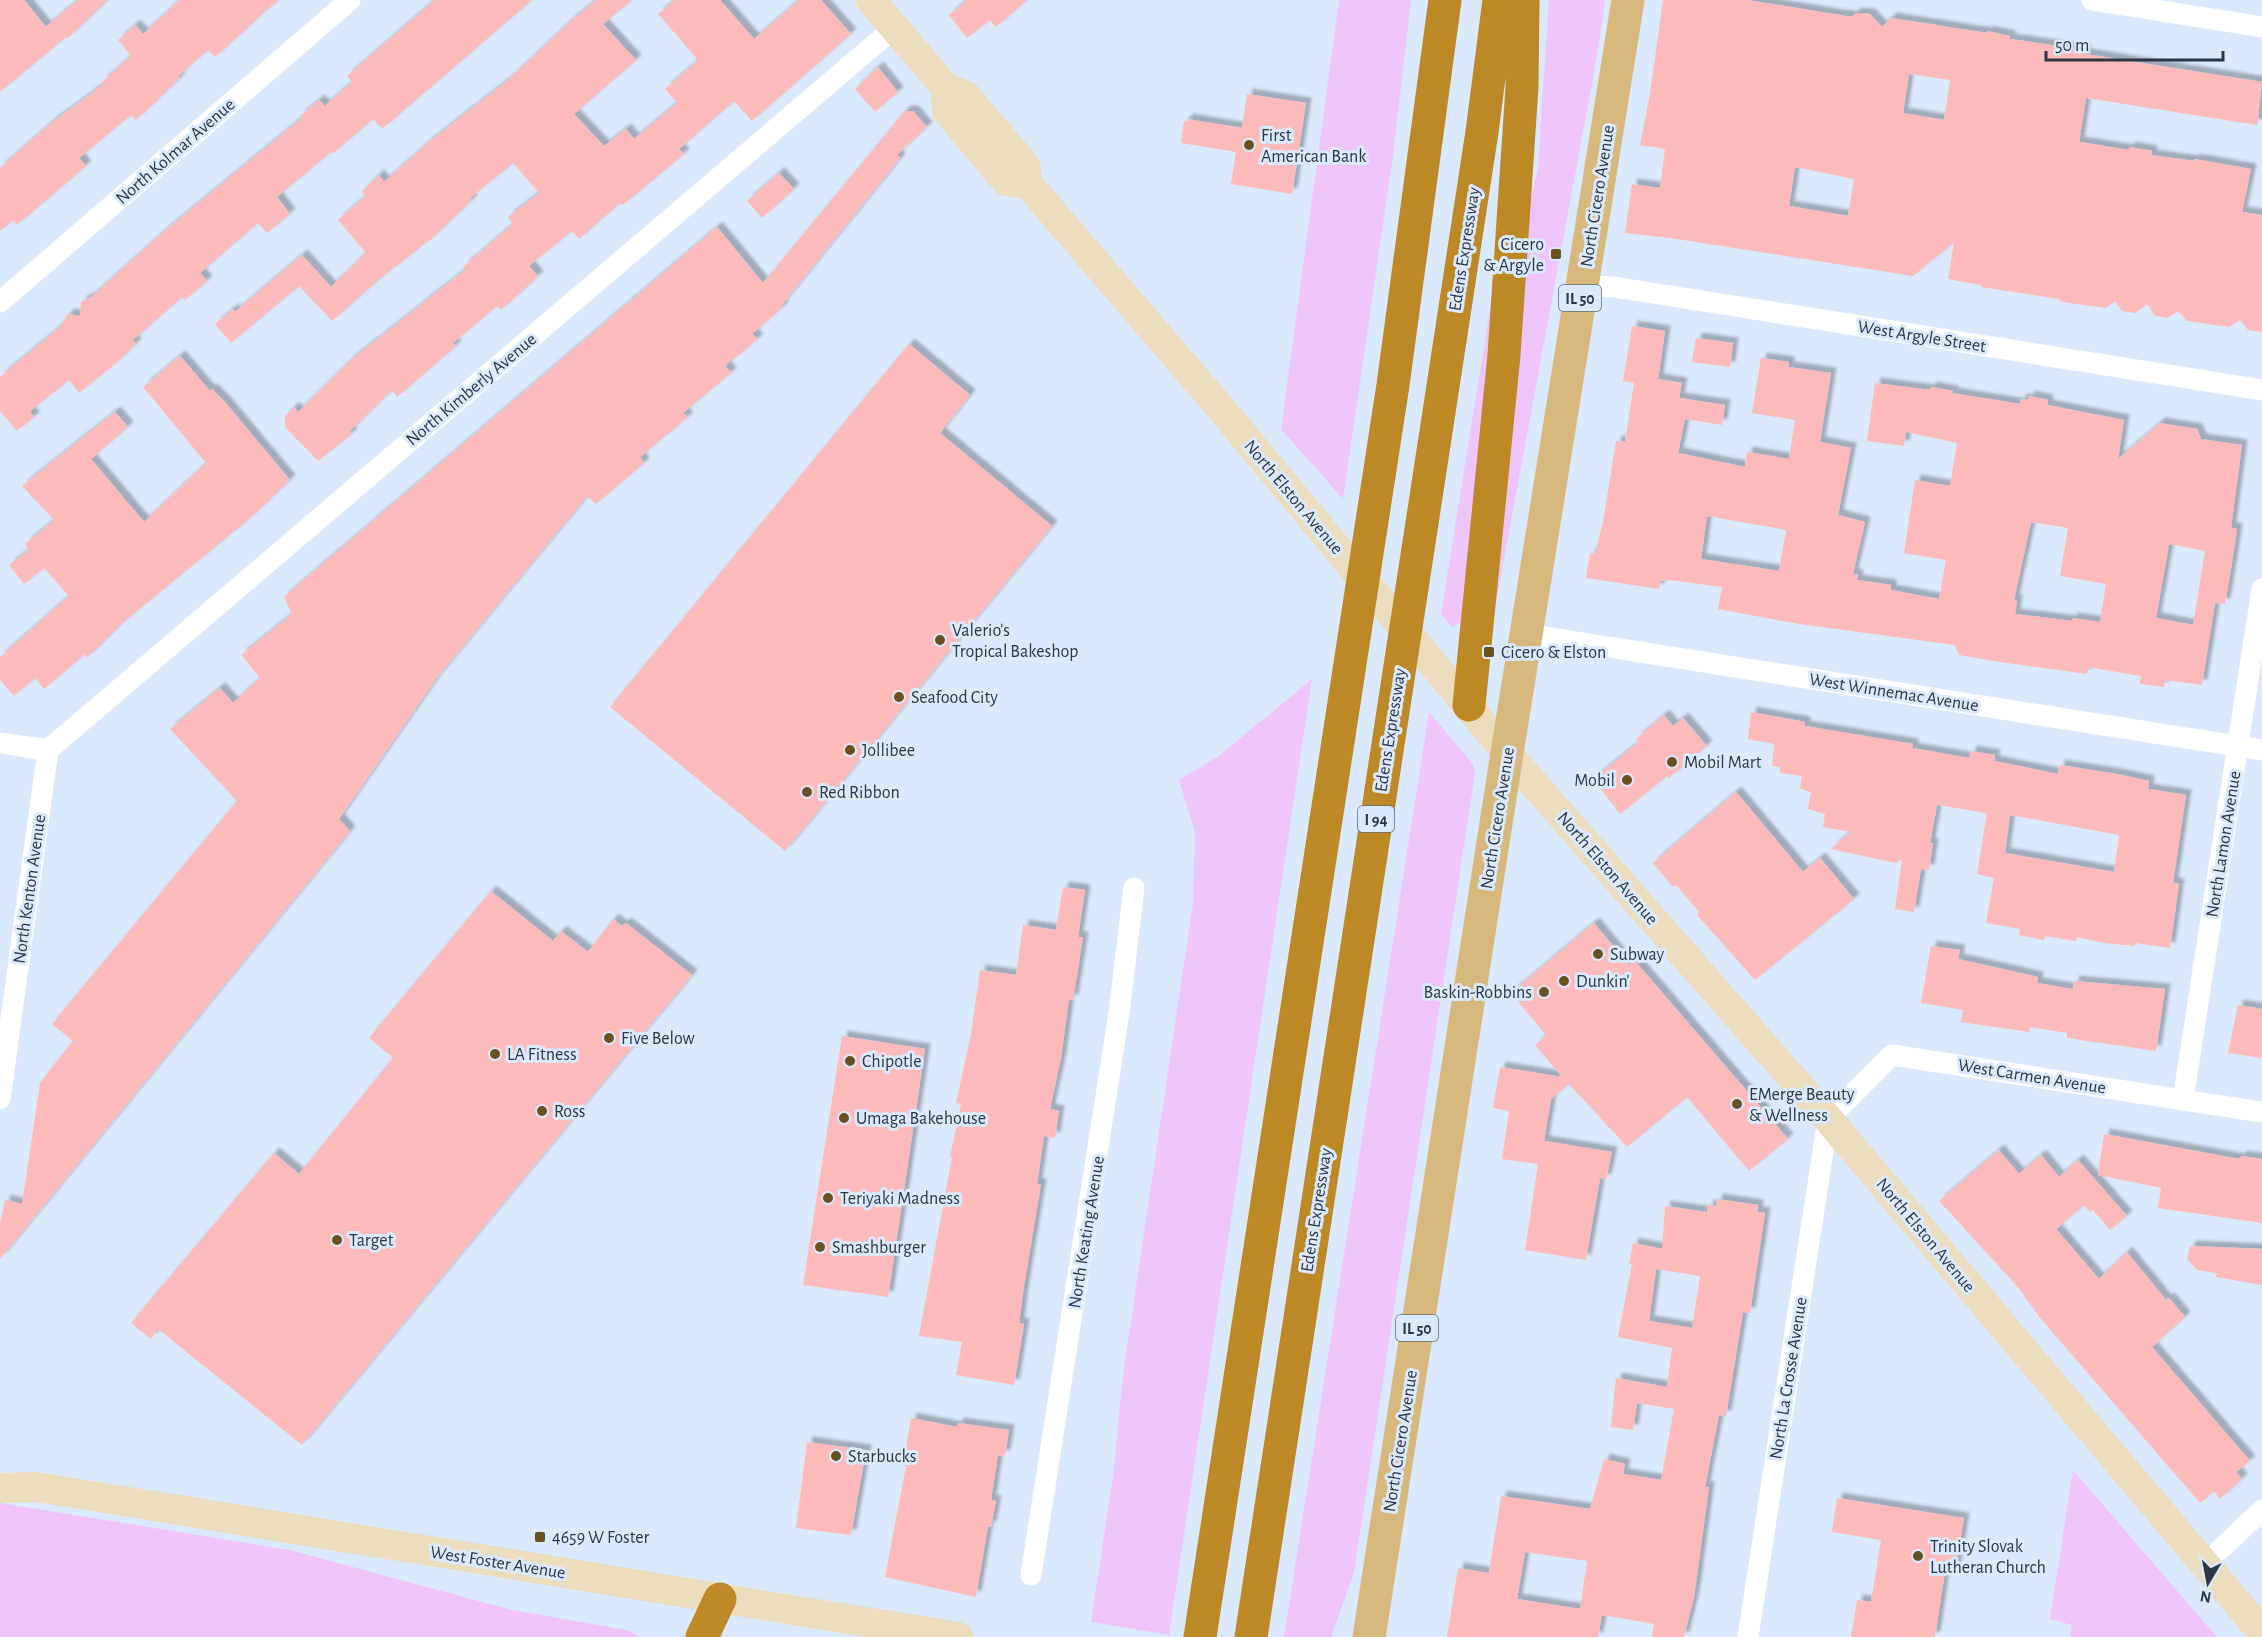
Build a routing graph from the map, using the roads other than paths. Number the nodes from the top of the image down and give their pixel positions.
1 (350, 0) edge
2 (871, 0) edge
3 (1445, 0) edge
4 (1499, 0) edge
5 (1522, 0) edge
6 (1628, 0) edge
7 (2092, 0) edge
8 (2262, 27) edge
9 (894, 28) junction
10 (1582, 285) junction
11 (0, 302) edge
12 (2262, 390) edge
13 (2262, 588) edge
14 (1526, 634) junction
15 (1468, 705) junction
16 (0, 743) edge
17 (2238, 747) junction
18 (48, 750) junction
19 (2262, 750) edge
20 (1507, 753) junction
21 (1134, 888) dead end
22 (0, 1099) edge
23 (2183, 1100) junction
24 (2262, 1113) edge
25 (1828, 1119) junction
26 (0, 1472) edge
27 (37, 1487) junction
28 (0, 1488) edge
29 (2262, 1510) edge
30 (2205, 1564) junction
31 (1031, 1575) dead end
32 (720, 1599) junction
33 (2262, 1632) edge
34 (702, 1637) edge
35 (726, 1637) edge
36 (958, 1637) edge
37 (1200, 1637) edge
38 (1251, 1637) edge
39 (1369, 1637) edge
40 (1748, 1637) edge

1 - 11 street, North Kolmar Avenue
2 - 9 main road, North Elston Avenue
3 - 37 highway
4 - 38 highway, Edens Expressway / I 94
5 - 15 highway
6 - 10 main road, North Cicero Avenue / IL 50
7 - 8 street
9 - 15 main road, North Elston Avenue
9 - 18 street, North Kimberly Avenue
10 - 12 street, West Argyle Street
10 - 14 main road, North Cicero Avenue / IL 50
13 - 17 street, North Lamon Avenue
14 - 17 street, West Winnemac Avenue
14 - 20 main road, North Cicero Avenue / IL 50
15 - 20 main road, North Elston Avenue
16 - 18 street
17 - 19 street, West Winnemac Avenue
17 - 23 street, North Lamon Avenue
18 - 22 street, North Kenton Avenue
20 - 25 main road, North Elston Avenue
20 - 39 main road, North Cicero Avenue / IL 50
21 - 31 street, North Keating Avenue
23 - 24 street, West Carmen Avenue
23 - 25 street, West Carmen Avenue
25 - 30 main road, North Elston Avenue
25 - 40 street, North La Crosse Avenue
26 - 27 main road, West Foster Avenue
27 - 28 main road, West Foster Avenue
27 - 32 main road, West Foster Avenue
29 - 30 street
30 - 33 main road, North Elston Avenue
32 - 34 highway
32 - 35 highway
32 - 36 main road, West Foster Avenue

